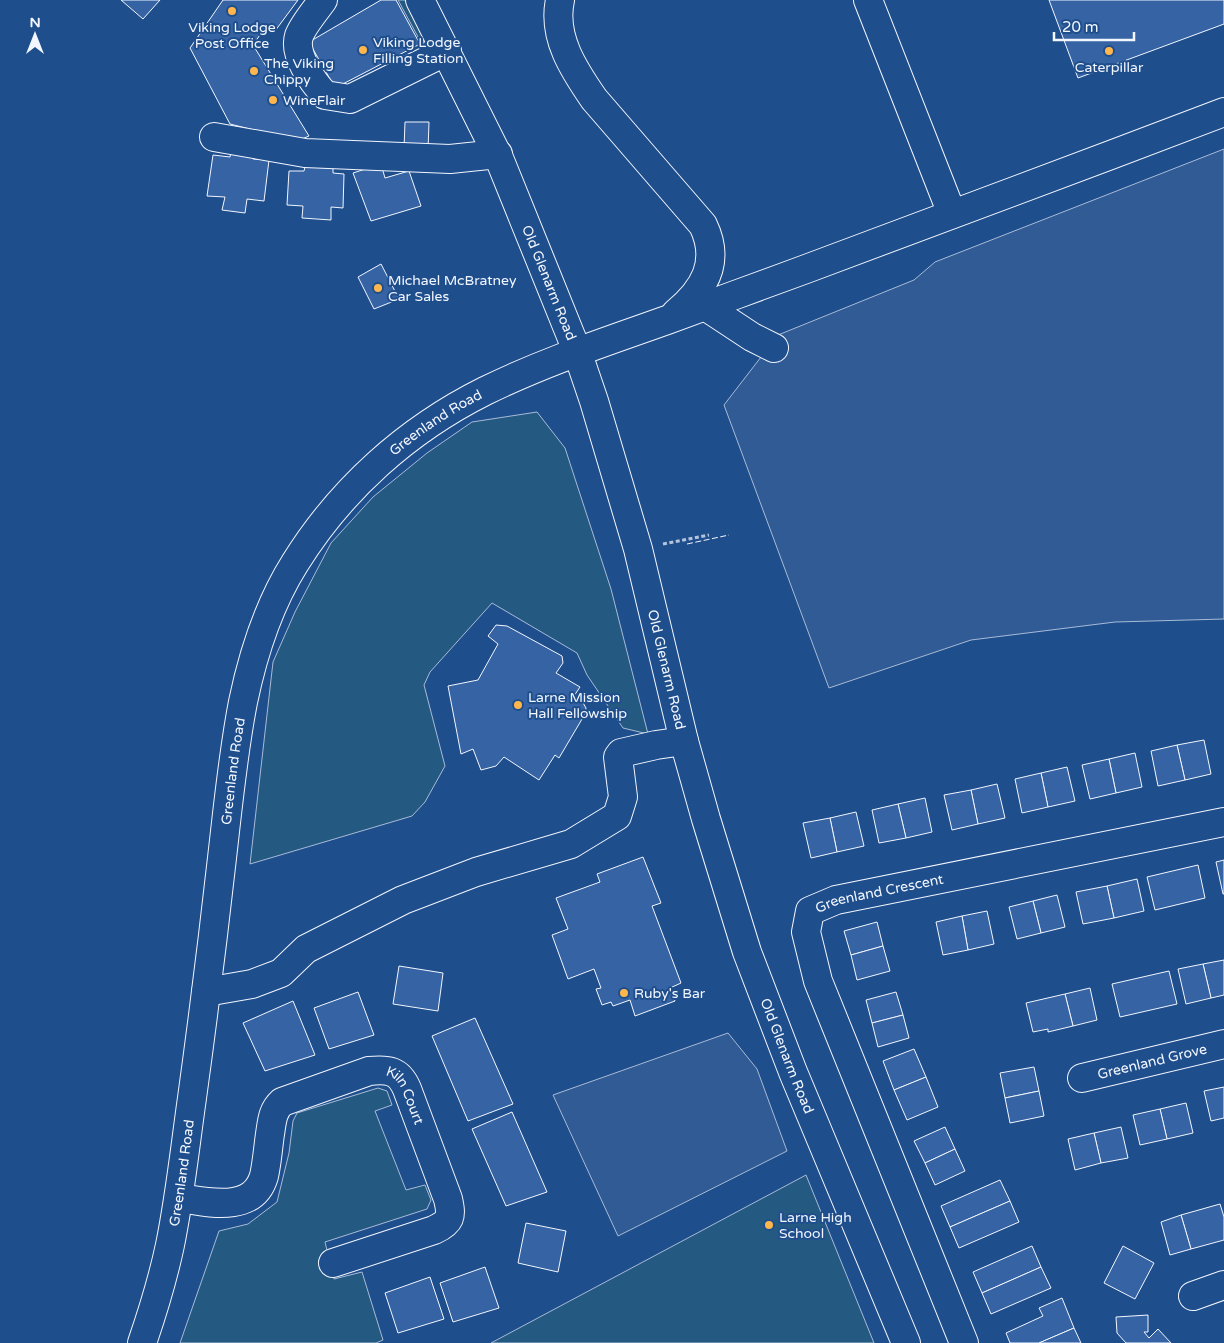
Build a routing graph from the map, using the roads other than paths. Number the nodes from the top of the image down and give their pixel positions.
1 (323, 0) edge
2 (420, 0) edge
3 (560, 0) edge
4 (868, 0) edge
5 (447, 51) junction
6 (1224, 112) edge
7 (214, 137) dead end
8 (498, 154) junction
9 (952, 214) junction
10 (705, 306) junction
11 (669, 319) junction
12 (774, 348) dead end
13 (578, 351) junction
14 (684, 741) junction
15 (1224, 822) edge
16 (206, 992) junction
17 (1224, 1044) edge
18 (1082, 1078) dead end
19 (179, 1198) junction
20 (333, 1263) dead end
21 (1224, 1285) edge
22 (1193, 1296) dead end
23 (142, 1343) edge
24 (906, 1343) edge
25 (964, 1343) edge

1 - 5 street
2 - 5 street, Old Glenarm Road
3 - 11 street
4 - 9 street
5 - 8 street, Old Glenarm Road
6 - 9 street, Greenland Road
7 - 8 street
8 - 13 street, Old Glenarm Road
9 - 10 street, Greenland Road
10 - 11 street, Greenland Road
10 - 12 street
11 - 13 street, Greenland Road
13 - 14 street, Old Glenarm Road
13 - 16 street, Greenland Road
14 - 16 street
14 - 24 street, Old Glenarm Road
15 - 25 street, Greenland Crescent
16 - 19 street, Greenland Road
17 - 18 street, Greenland Grove
19 - 20 street, Kiln Court
19 - 23 street, Greenland Road
21 - 22 street

